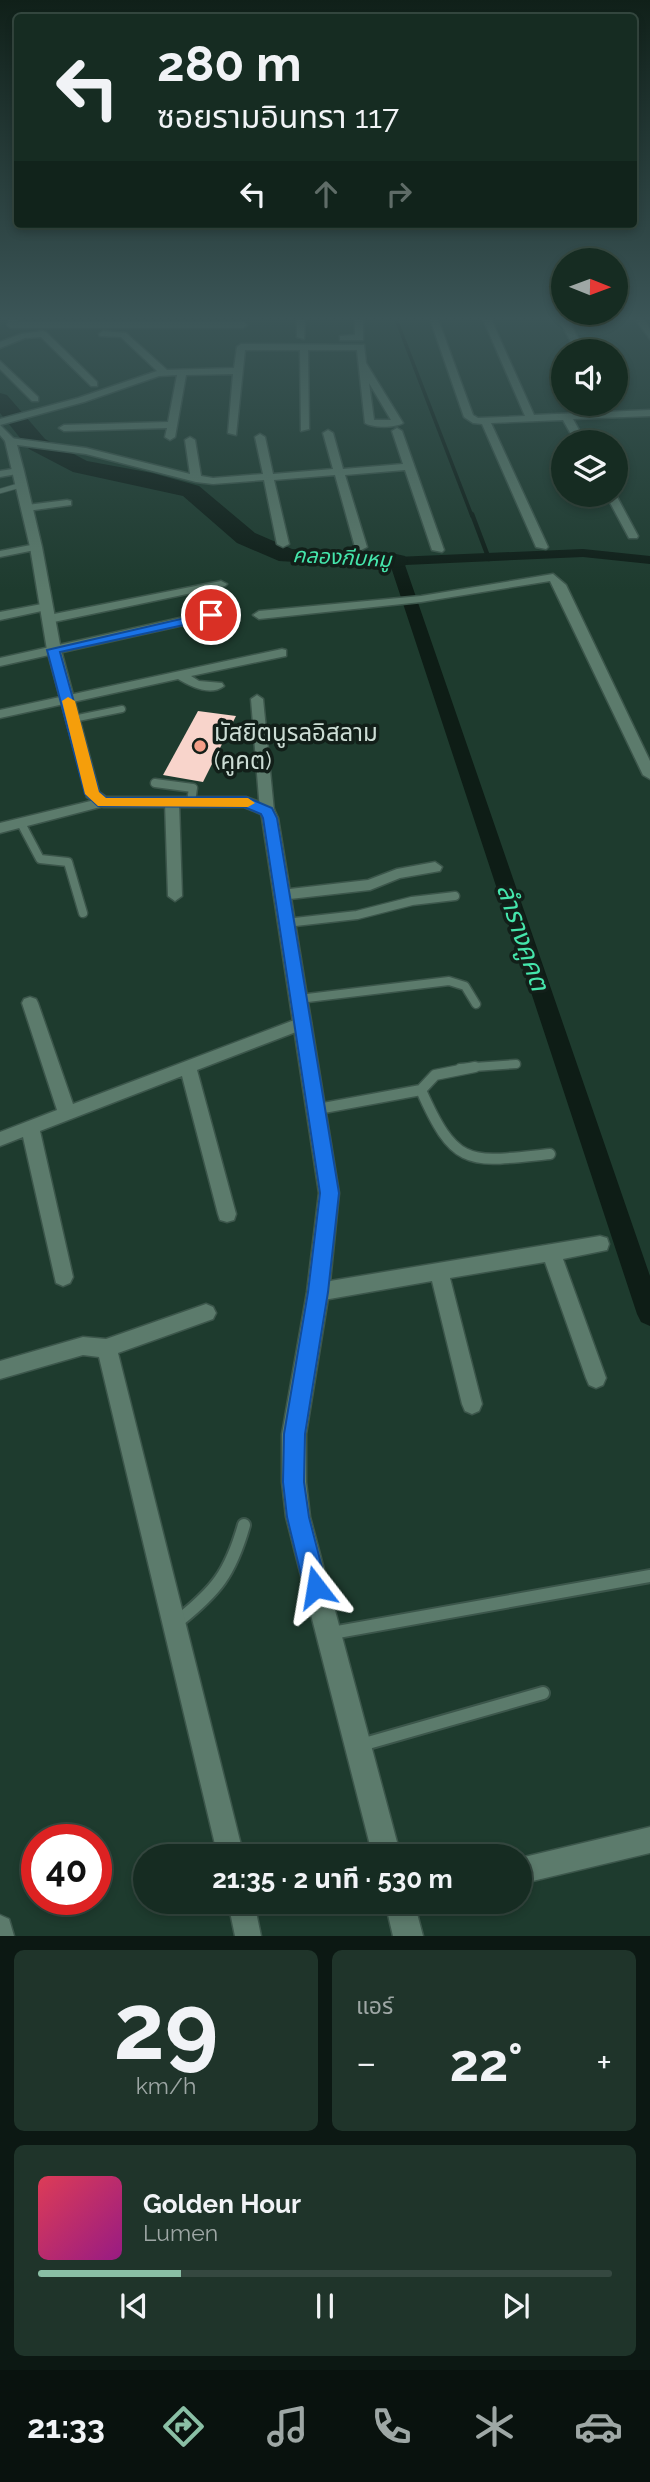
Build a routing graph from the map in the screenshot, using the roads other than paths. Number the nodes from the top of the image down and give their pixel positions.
1 (48, 409) edge
2 (175, 409) edge
3 (235, 409) edge
4 (304, 409) edge
5 (368, 409) edge
6 (390, 409) edge
7 (466, 409) edge
8 (527, 409) edge
9 (650, 413) edge
10 (628, 414) edge
11 (600, 416) edge
12 (567, 418) junction
13 (531, 419) junction
14 (486, 422) junction
15 (172, 425) junction
16 (4, 428) edge
17 (64, 428) dead end
18 (304, 429) dead end
19 (574, 430) edge
20 (397, 431) dead end
21 (233, 433) dead end
22 (328, 433) dead end
23 (170, 437) dead end
24 (260, 437) dead end
25 (190, 440) dead end
26 (409, 467) junction
27 (18, 471) junction
28 (339, 472) junction
29 (0, 474) edge
30 (268, 478) junction
31 (196, 479) junction
32 (21, 485) junction
33 (0, 491) edge
34 (67, 503) dead end
35 (617, 507) edge
36 (27, 508) junction
37 (633, 536) dead end
38 (283, 544) dead end
39 (36, 547) junction
40 (361, 547) dead end
41 (542, 547) dead end
42 (438, 550) dead end
43 (0, 554) edge
44 (220, 584) dead end
45 (48, 613) junction
46 (211, 615) dead end
47 (259, 615) dead end
48 (0, 616) edge
49 (54, 650) junction
50 (282, 653) dead end
51 (0, 662) edge
52 (178, 674) junction
53 (218, 686) dead end
54 (67, 698) junction
55 (257, 699) dead end
56 (122, 709) dead end
57 (0, 714) edge
58 (73, 719) junction
59 (650, 775) edge
60 (155, 783) dead end
61 (103, 802) junction
62 (181, 802) junction
63 (267, 811) junction
64 (21, 823) junction
65 (0, 828) edge
66 (435, 867) dead end
67 (281, 895) junction
68 (175, 896) dead end
69 (455, 896) dead end
70 (83, 913) dead end
71 (286, 923) junction
72 (299, 999) junction
73 (30, 1003) dead end
74 (476, 1004) dead end
75 (303, 1023) junction
76 (516, 1064) dead end
77 (188, 1068) junction
78 (421, 1090) junction
79 (318, 1109) junction
80 (67, 1114) junction
81 (30, 1127) junction
82 (0, 1139) edge
83 (550, 1154) dead end
84 (227, 1214) dead end
85 (600, 1244) dead end
86 (551, 1252) junction
87 (439, 1271) junction
88 (62, 1277) dead end
89 (318, 1292) junction
90 (205, 1313) dead end
91 (106, 1348) junction
92 (0, 1370) edge
93 (596, 1378) dead end
94 (471, 1404) dead end
95 (244, 1525) dead end
96 (650, 1576) edge
97 (176, 1623) junction
98 (327, 1634) junction
99 (543, 1693) dead end
100 (359, 1746) junction
101 (650, 1840) edge
102 (227, 1844) edge
103 (384, 1844) edge
104 (532, 1868) edge
105 (243, 1914) edge
106 (402, 1914) edge
107 (0, 1928) edge
108 (1, 1936) edge
109 (248, 1936) edge
110 (408, 1936) edge

1 - 16 street
2 - 15 street
3 - 21 street
4 - 18 street
5 - 6 street
7 - 14 street
8 - 13 street
9 - 10 street
11 - 12 street
12 - 13 street
12 - 19 street
13 - 14 street
14 - 41 street
15 - 17 street
15 - 23 street
16 - 27 street
16 - 31 street
20 - 26 street
22 - 28 street
24 - 30 street
25 - 31 street
26 - 28 street
26 - 42 street
27 - 29 street
27 - 32 street
28 - 30 street
28 - 40 street
30 - 31 street
30 - 38 street
32 - 33 lane
32 - 36 street
34 - 36 street
35 - 37 street
36 - 39 street
39 - 43 street
39 - 45 street
44 - 45 street
45 - 48 street
45 - 49 street
46 - 49 street
47 - 59 street
49 - 51 street
49 - 54 street
50 - 52 street
52 - 53 street
52 - 54 street
54 - 57 street
54 - 58 street
55 - 63 street
56 - 58 lane
58 - 61 street
60 - 62 lane
61 - 62 street
61 - 64 street
62 - 63 street
62 - 68 street
63 - 67 street
64 - 65 street
64 - 70 lane
66 - 67 street
67 - 71 street
69 - 71 lane
71 - 72 street
72 - 74 lane
72 - 75 street
73 - 80 street
75 - 77 street
75 - 79 street
76 - 78 lane
77 - 80 street
77 - 84 street
78 - 79 lane
78 - 83 lane
79 - 89 street
80 - 81 street
81 - 82 street
81 - 88 street
85 - 86 street
86 - 87 street
86 - 93 street
87 - 89 street
87 - 94 street
89 - 98 street
90 - 91 street
91 - 92 street
91 - 97 street
95 - 97 lane
96 - 98 lane
97 - 102 street
98 - 100 street
99 - 100 lane
100 - 103 street
101 - 104 street
105 - 109 street
106 - 110 street
107 - 108 street

